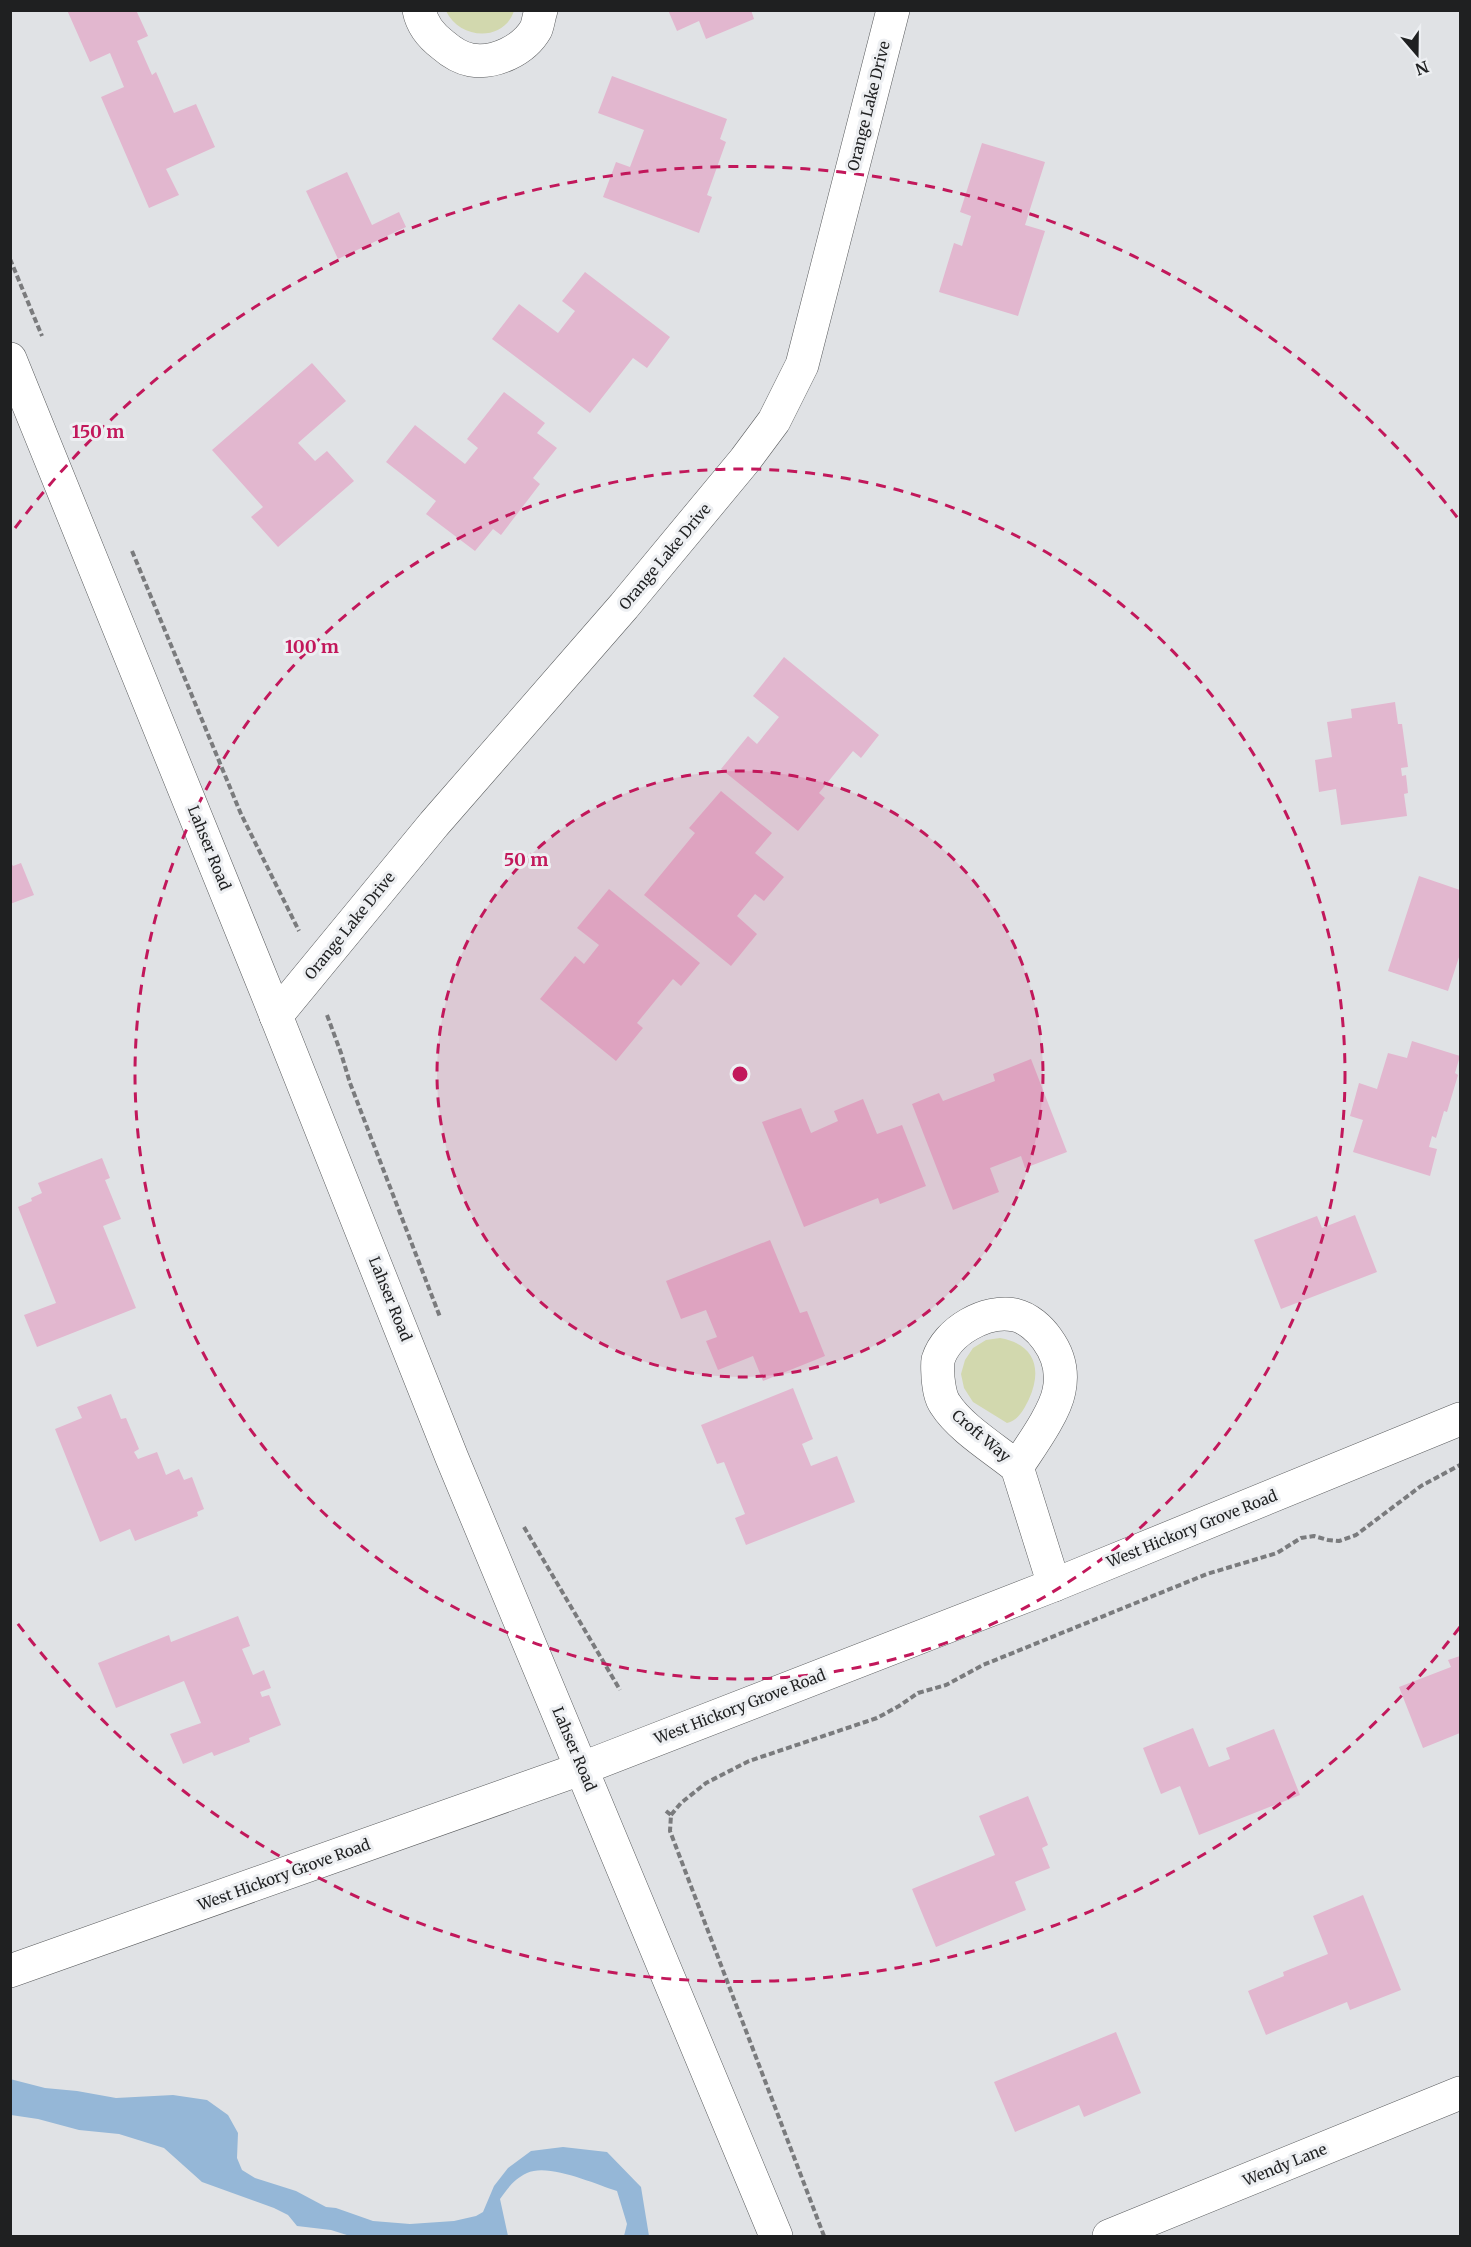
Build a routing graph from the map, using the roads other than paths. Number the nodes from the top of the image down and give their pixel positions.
1 (419, 10) edge
2 (541, 10) edge
3 (892, 10) edge
4 (10, 359) edge
5 (276, 1016) junction
6 (1461, 1419) edge
7 (1017, 1467) junction
8 (1054, 1585) junction
9 (583, 1768) junction
10 (10, 1971) edge
11 (1461, 2093) edge
12 (776, 2236) edge
13 (1108, 2236) edge

1 - 2 street
3 - 5 street, Orange Lake Drive
4 - 5 street, Lahser Road
5 - 9 street, Lahser Road
6 - 8 street, West Hickory Grove Road
7 - 7 street, Croft Way
7 - 8 street, Croft Way
8 - 9 street, West Hickory Grove Road
9 - 10 street, West Hickory Grove Road
9 - 12 street, Lahser Road
11 - 13 street, Wendy Lane

